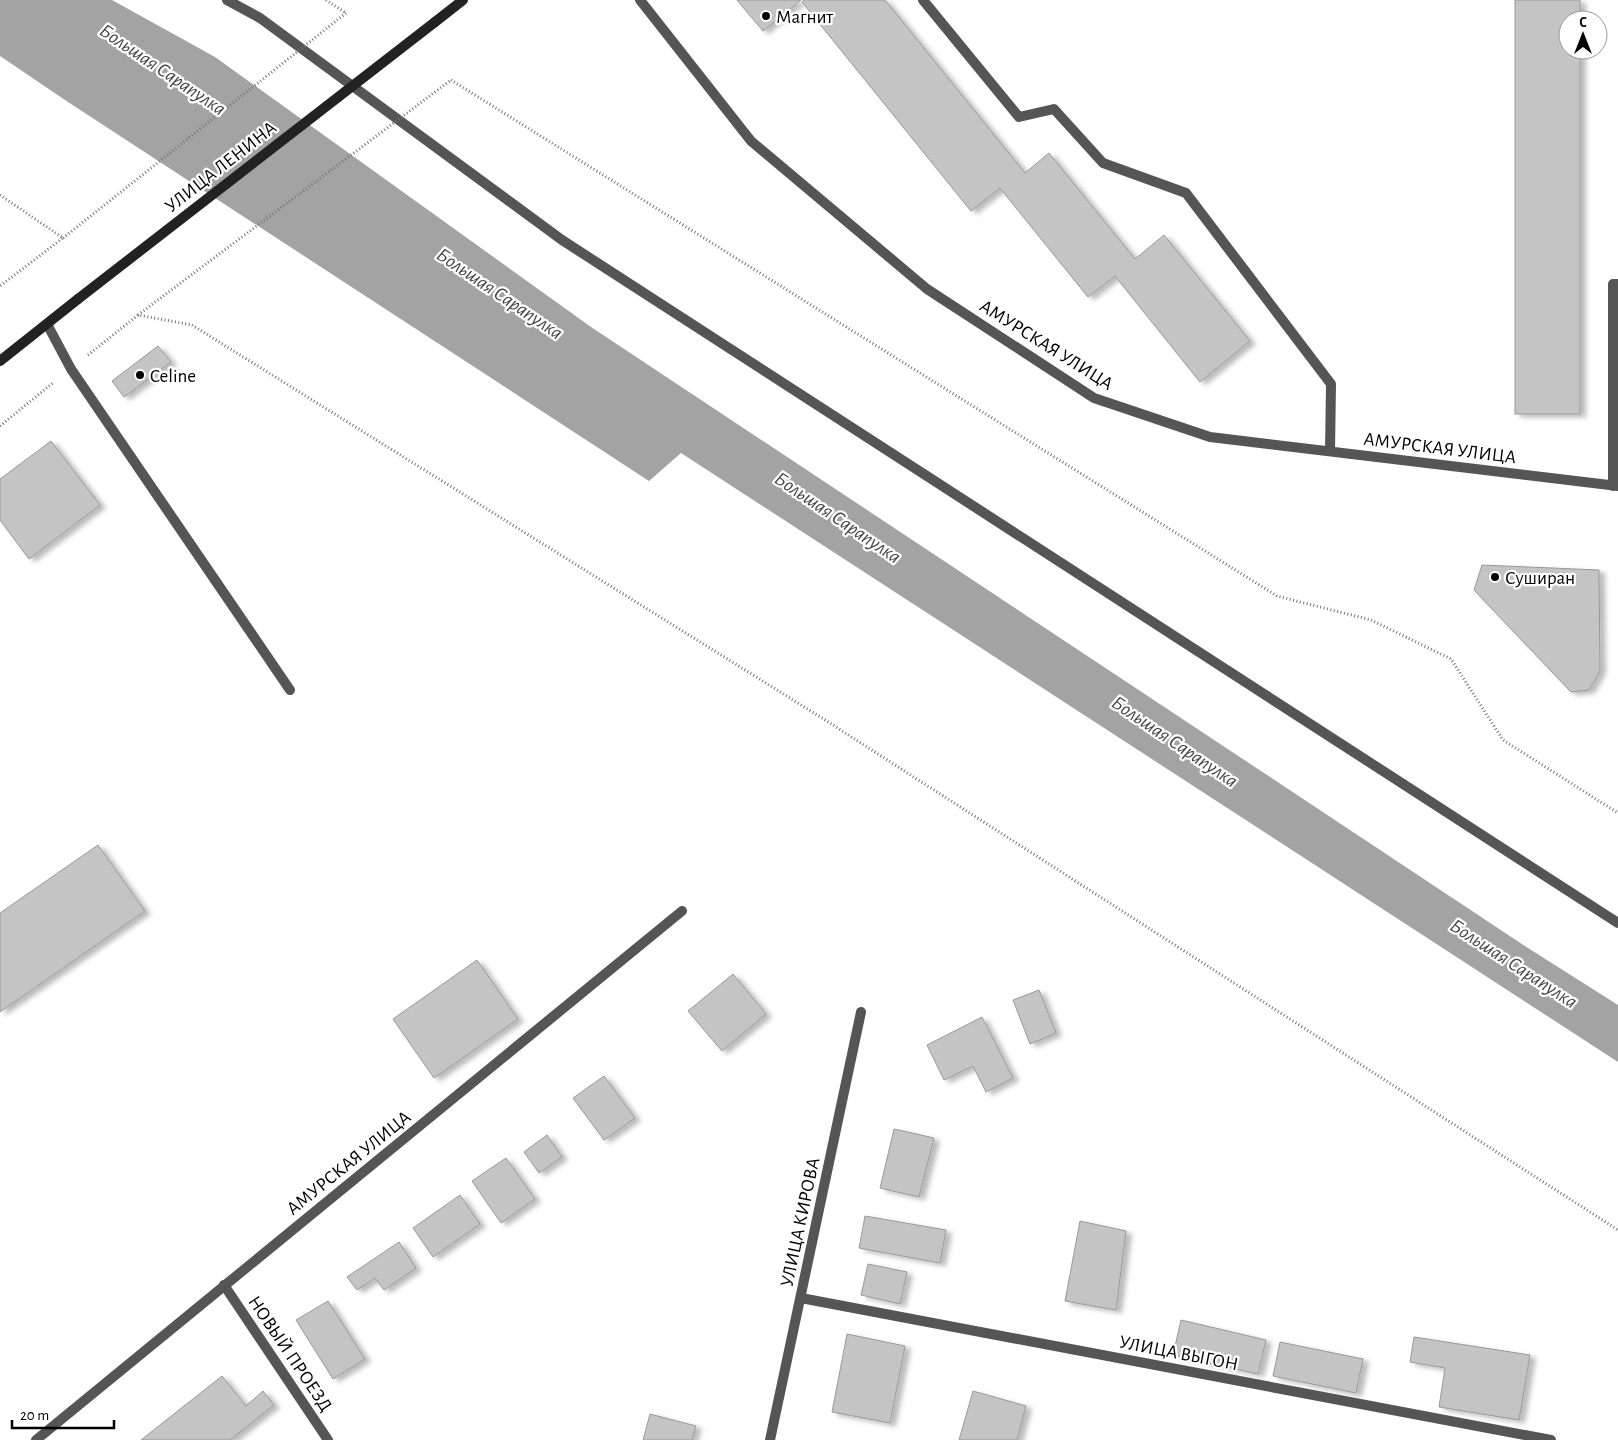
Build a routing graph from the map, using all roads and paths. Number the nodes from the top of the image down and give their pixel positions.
1 (227, 0) edge
2 (326, 0) edge
3 (463, 0) edge
4 (640, 0) edge
5 (923, 0) edge
6 (0, 195) edge
7 (63, 238) junction
8 (1618, 284) edge
9 (0, 286) edge
10 (47, 324) junction
11 (0, 361) edge
12 (1330, 451) junction
13 (1616, 486) edge
14 (290, 690) dead end
15 (1618, 814) edge
16 (682, 911) dead end
17 (1618, 923) edge
18 (861, 1012) dead end
19 (1618, 1230) edge
20 (224, 1285) junction
21 (801, 1298) junction
22 (36, 1440) edge
23 (328, 1440) edge
24 (770, 1440) edge
25 (1551, 1440) edge

1 - 17 street
2 - 7 path, bridge
3 - 10 main road, УЛИЦА ЛЕНИНА, bridge
4 - 12 street, АМУРСКАЯ УЛИЦА
5 - 12 street
6 - 7 path
7 - 9 path
8 - 13 street
10 - 11 main road, УЛИЦА ЛЕНИНА
10 - 14 street
12 - 13 street, АМУРСКАЯ УЛИЦА
15 - 19 path, bridge
16 - 20 street, АМУРСКАЯ УЛИЦА
18 - 21 street, УЛИЦА КИРОВА
20 - 22 street, АМУРСКАЯ УЛИЦА
20 - 23 street, НОВЫЙ ПРОЕЗД
21 - 24 street, УЛИЦА КИРОВА
21 - 25 street, УЛИЦА ВЫГОН

